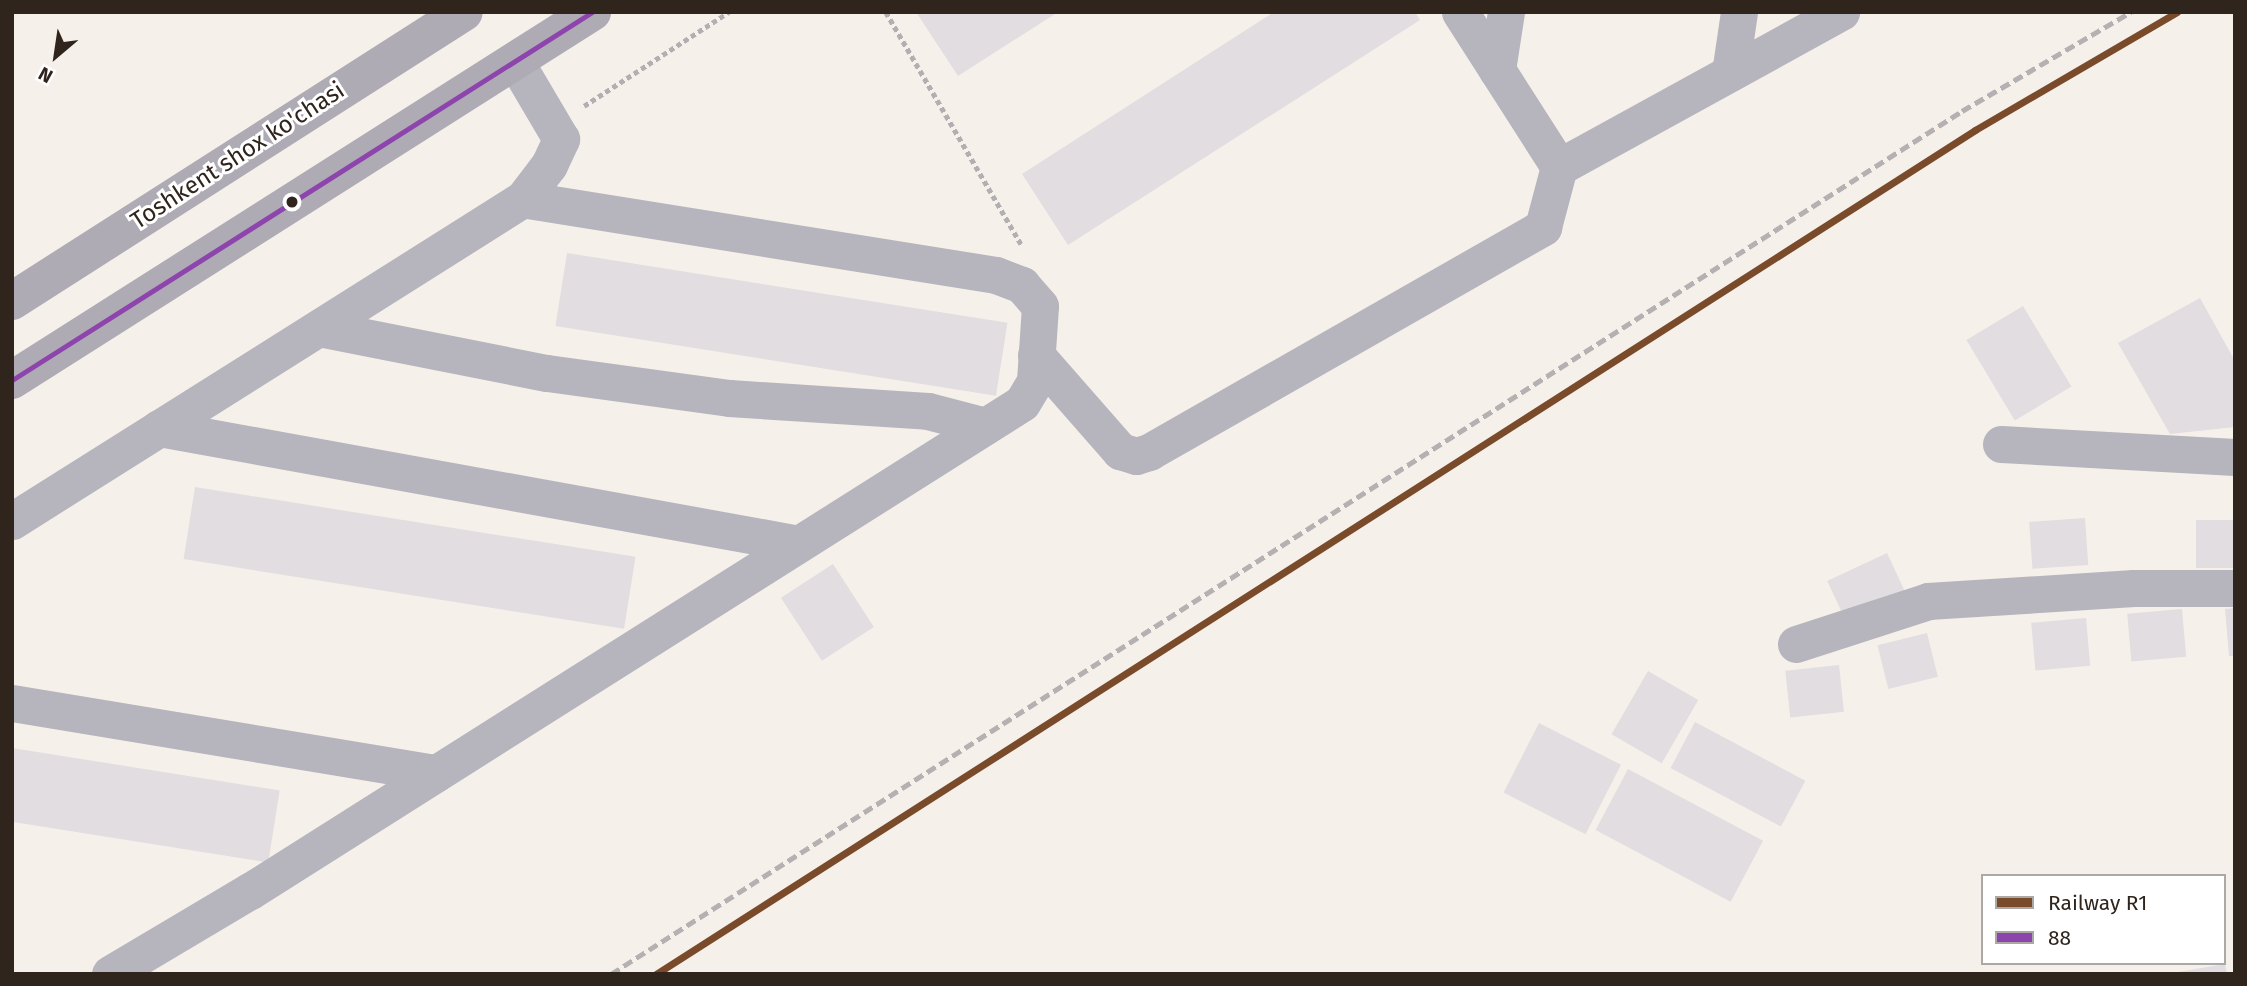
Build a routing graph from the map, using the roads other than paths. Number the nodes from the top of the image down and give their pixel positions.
1 (464, 12) edge
2 (592, 12) edge
3 (1460, 12) edge
4 (1506, 12) edge
5 (1739, 12) edge
6 (1841, 12) edge
7 (515, 61) junction
8 (1497, 70) junction
9 (1730, 73) junction
10 (1559, 167) junction
11 (523, 199) junction
12 (12, 300) edge
13 (318, 328) junction
14 (1036, 355) junction
15 (12, 380) edge
16 (985, 426) junction
17 (159, 428) junction
18 (2001, 444) dead end
19 (2235, 457) edge
20 (12, 521) edge
21 (799, 544) junction
22 (2235, 588) edge
23 (1796, 644) dead end
24 (12, 703) edge
25 (436, 774) junction
26 (110, 974) edge

1 - 12 main road, Toshkent shox ko'chasi
2 - 7 main road
3 - 8 street
4 - 8 street
5 - 9 street
6 - 9 street
7 - 11 street
7 - 15 main road
8 - 10 street
9 - 10 street
10 - 14 street
11 - 13 street
11 - 14 street
13 - 16 street
13 - 17 street
14 - 16 street
16 - 21 street
17 - 20 street
17 - 21 street
18 - 19 street
21 - 25 street
22 - 23 street
24 - 25 street
25 - 26 street

